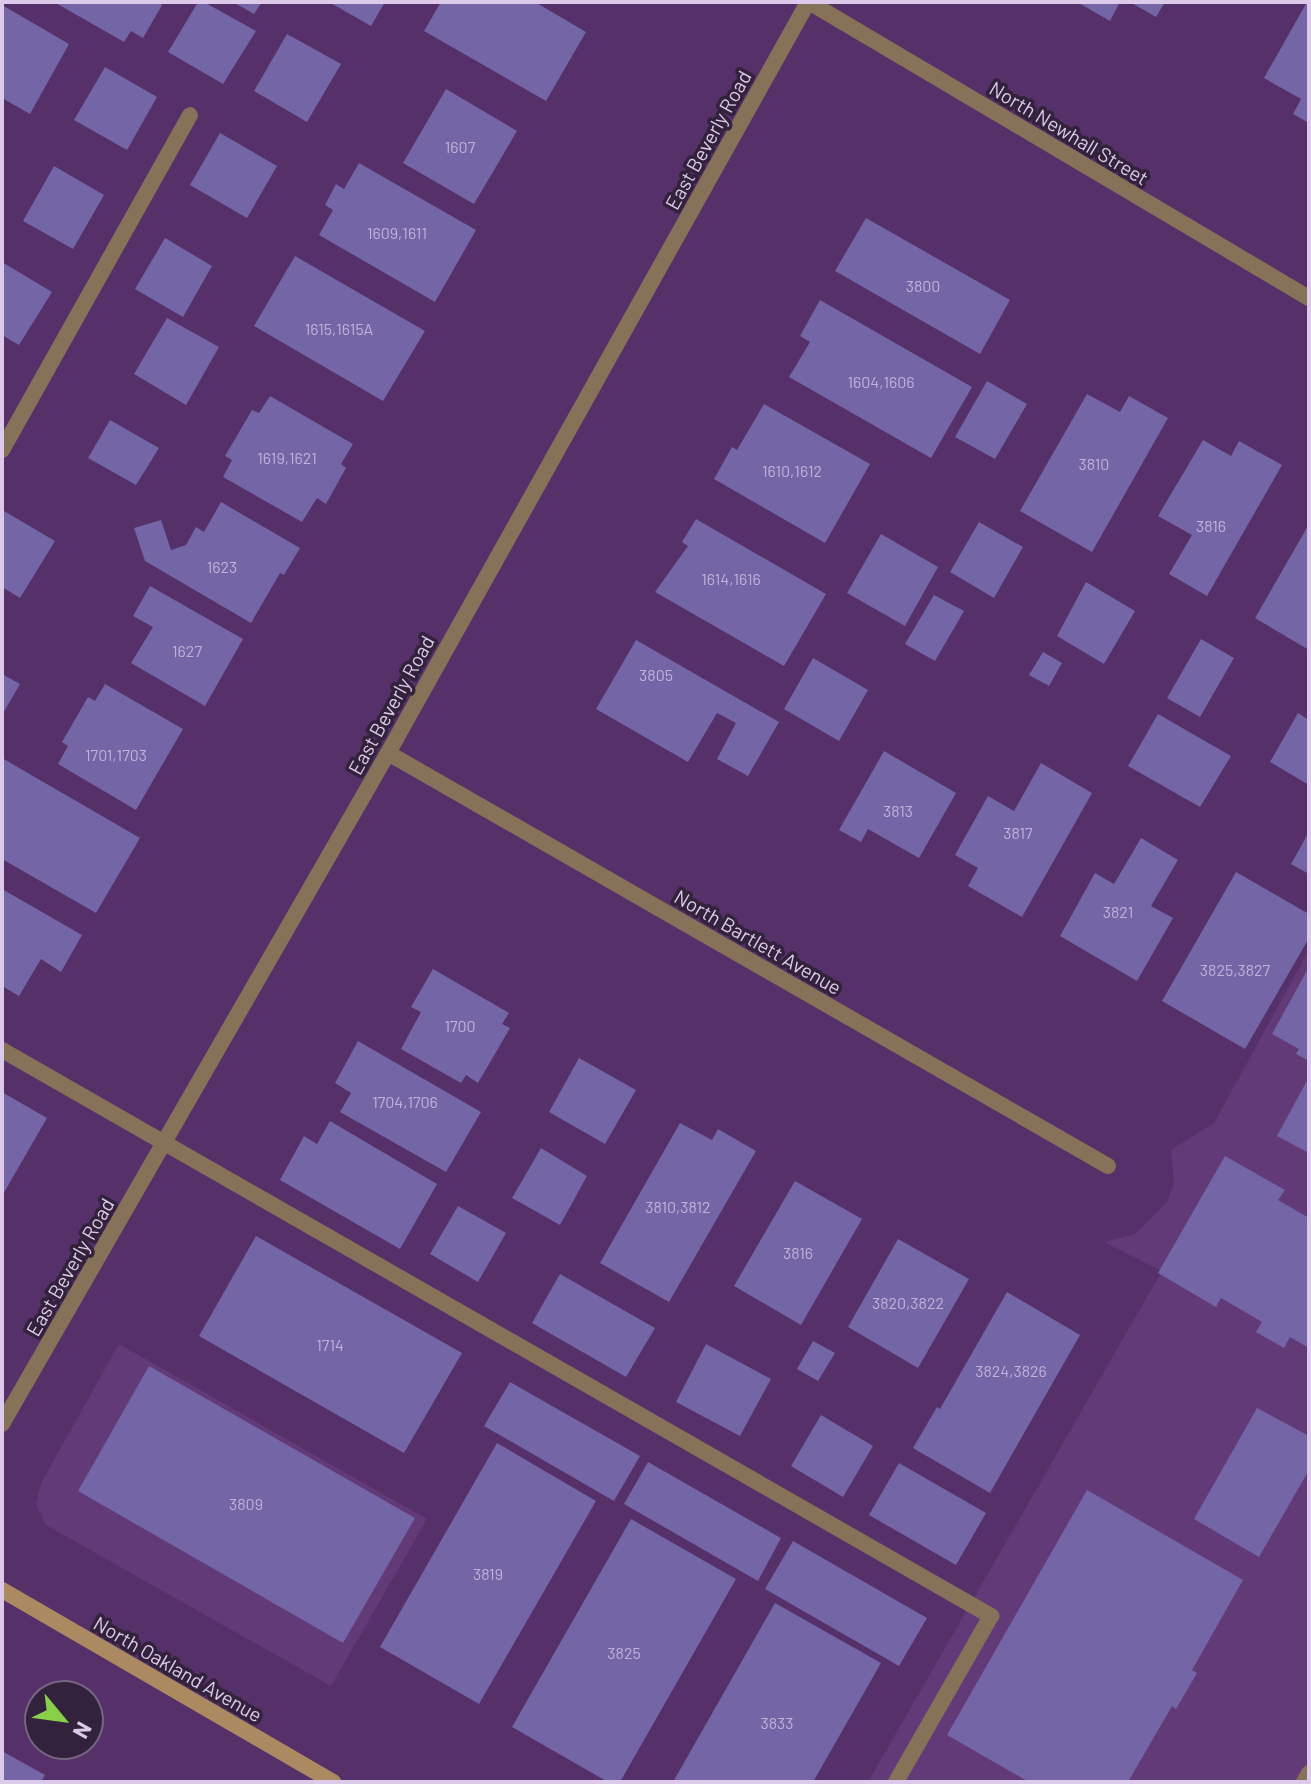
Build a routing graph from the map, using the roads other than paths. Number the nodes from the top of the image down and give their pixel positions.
1 (808, 2) edge
2 (190, 115) dead end
3 (1309, 298) edge
4 (2, 450) edge
5 (388, 753) junction
6 (2, 1050) edge
7 (165, 1142) junction
8 (1108, 1166) dead end
9 (2, 1424) edge
10 (2, 1590) edge
11 (1309, 1773) edge
12 (333, 1782) edge
13 (896, 1782) edge
14 (1304, 1782) edge

1 - 3 street, North Newhall Street
1 - 5 street, East Beverly Road
2 - 4 street
5 - 7 street, East Beverly Road
5 - 8 street, North Bartlett Avenue
6 - 7 street
7 - 9 street, East Beverly Road
7 - 13 street
10 - 12 main road, North Oakland Avenue
11 - 14 street

